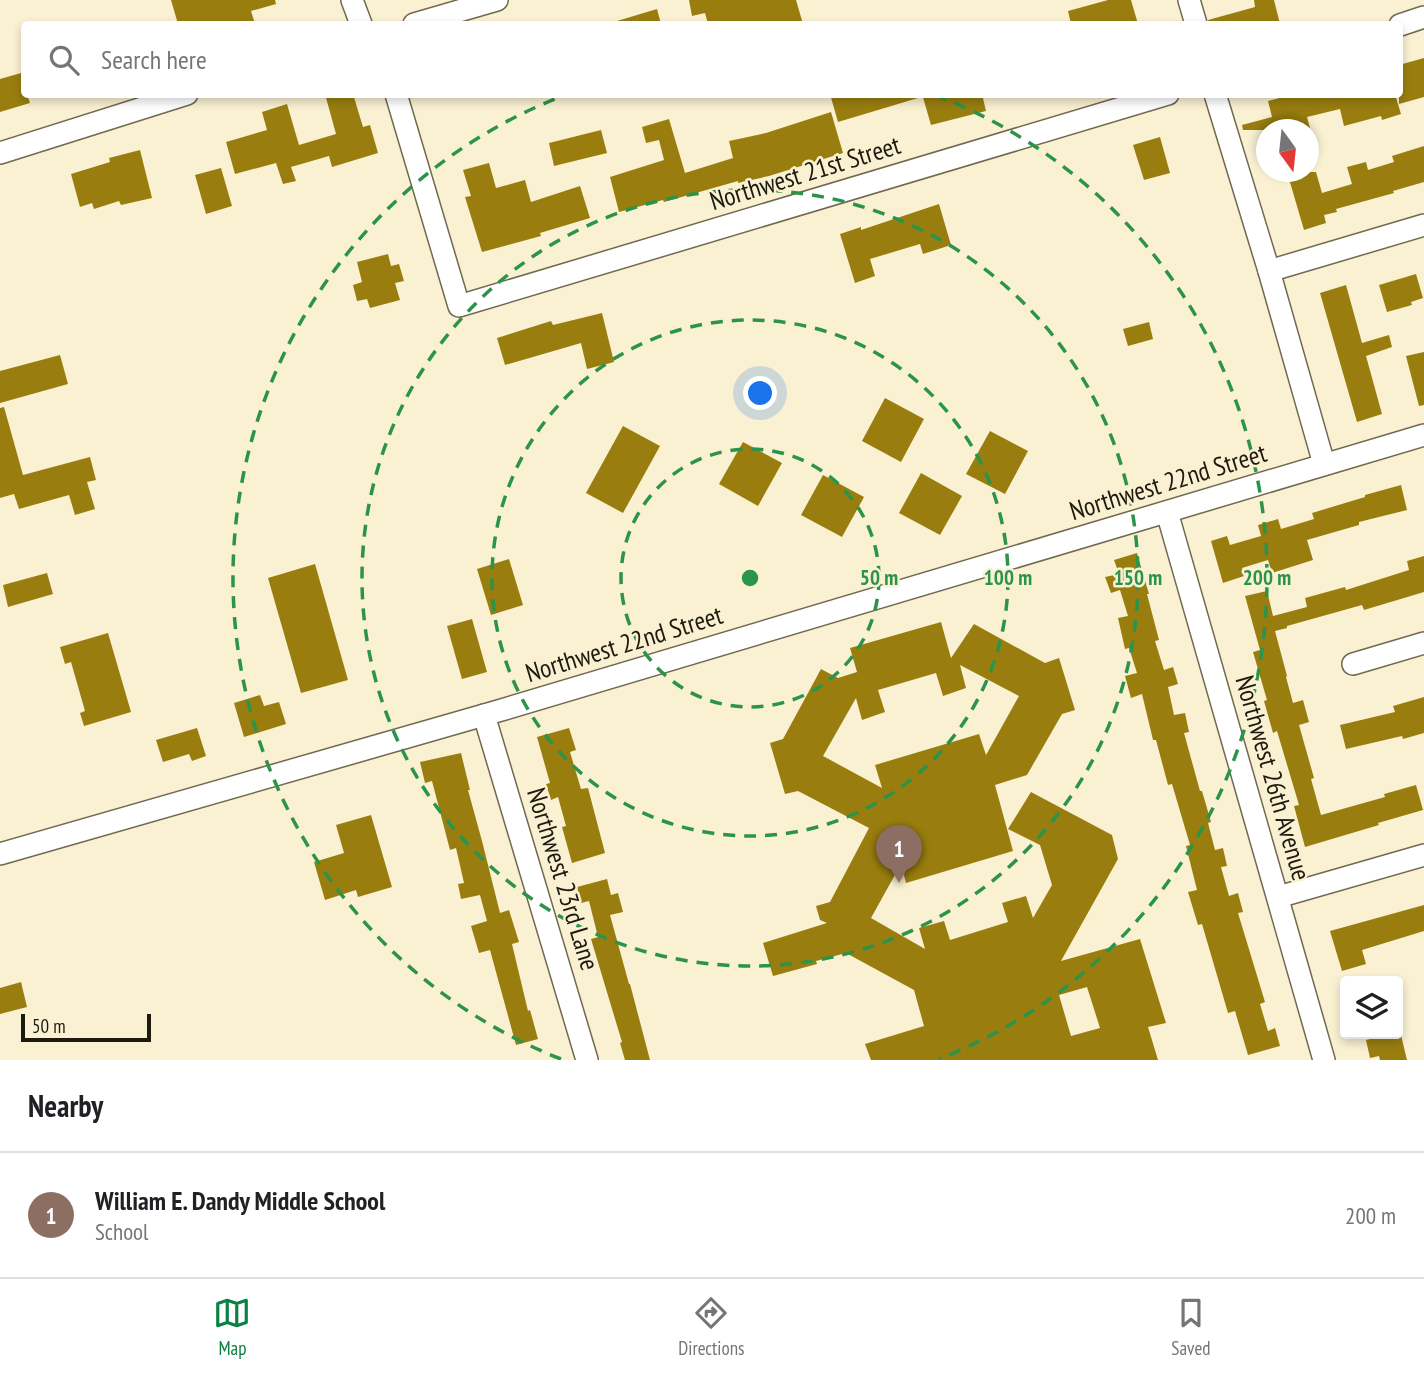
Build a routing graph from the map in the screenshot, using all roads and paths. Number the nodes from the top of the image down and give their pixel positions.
1 (352, 0) edge
2 (497, 0) edge
3 (1189, 0) edge
4 (1424, 18) edge
5 (360, 21) edge
6 (424, 21) edge
7 (1195, 21) edge
8 (1403, 24) edge
9 (174, 98) edge
10 (397, 98) edge
11 (1155, 98) edge
12 (1216, 98) edge
13 (0, 153) edge
14 (1424, 225) edge
15 (1269, 271) junction
16 (1424, 435) edge
17 (1324, 464) junction
18 (1167, 512) junction
19 (1424, 643) edge
20 (1353, 664) dead end
21 (484, 715) junction
22 (0, 855) edge
23 (1424, 855) edge
24 (1278, 897) junction
25 (587, 1060) edge
26 (1324, 1060) edge

1 - 5 street
2 - 6 street
3 - 7 street
4 - 8 street
9 - 13 street
10 - 11 street, Northwest 21st Street
12 - 15 street
14 - 15 street
15 - 17 street
16 - 17 street, Northwest 22nd Street
17 - 18 street, Northwest 22nd Street
18 - 21 street, Northwest 22nd Street
18 - 24 street, Northwest 26th Avenue
19 - 20 street
21 - 22 street, Northwest 22nd Street
21 - 25 street, Northwest 23rd Lane
23 - 24 street
24 - 26 street, Northwest 26th Avenue

